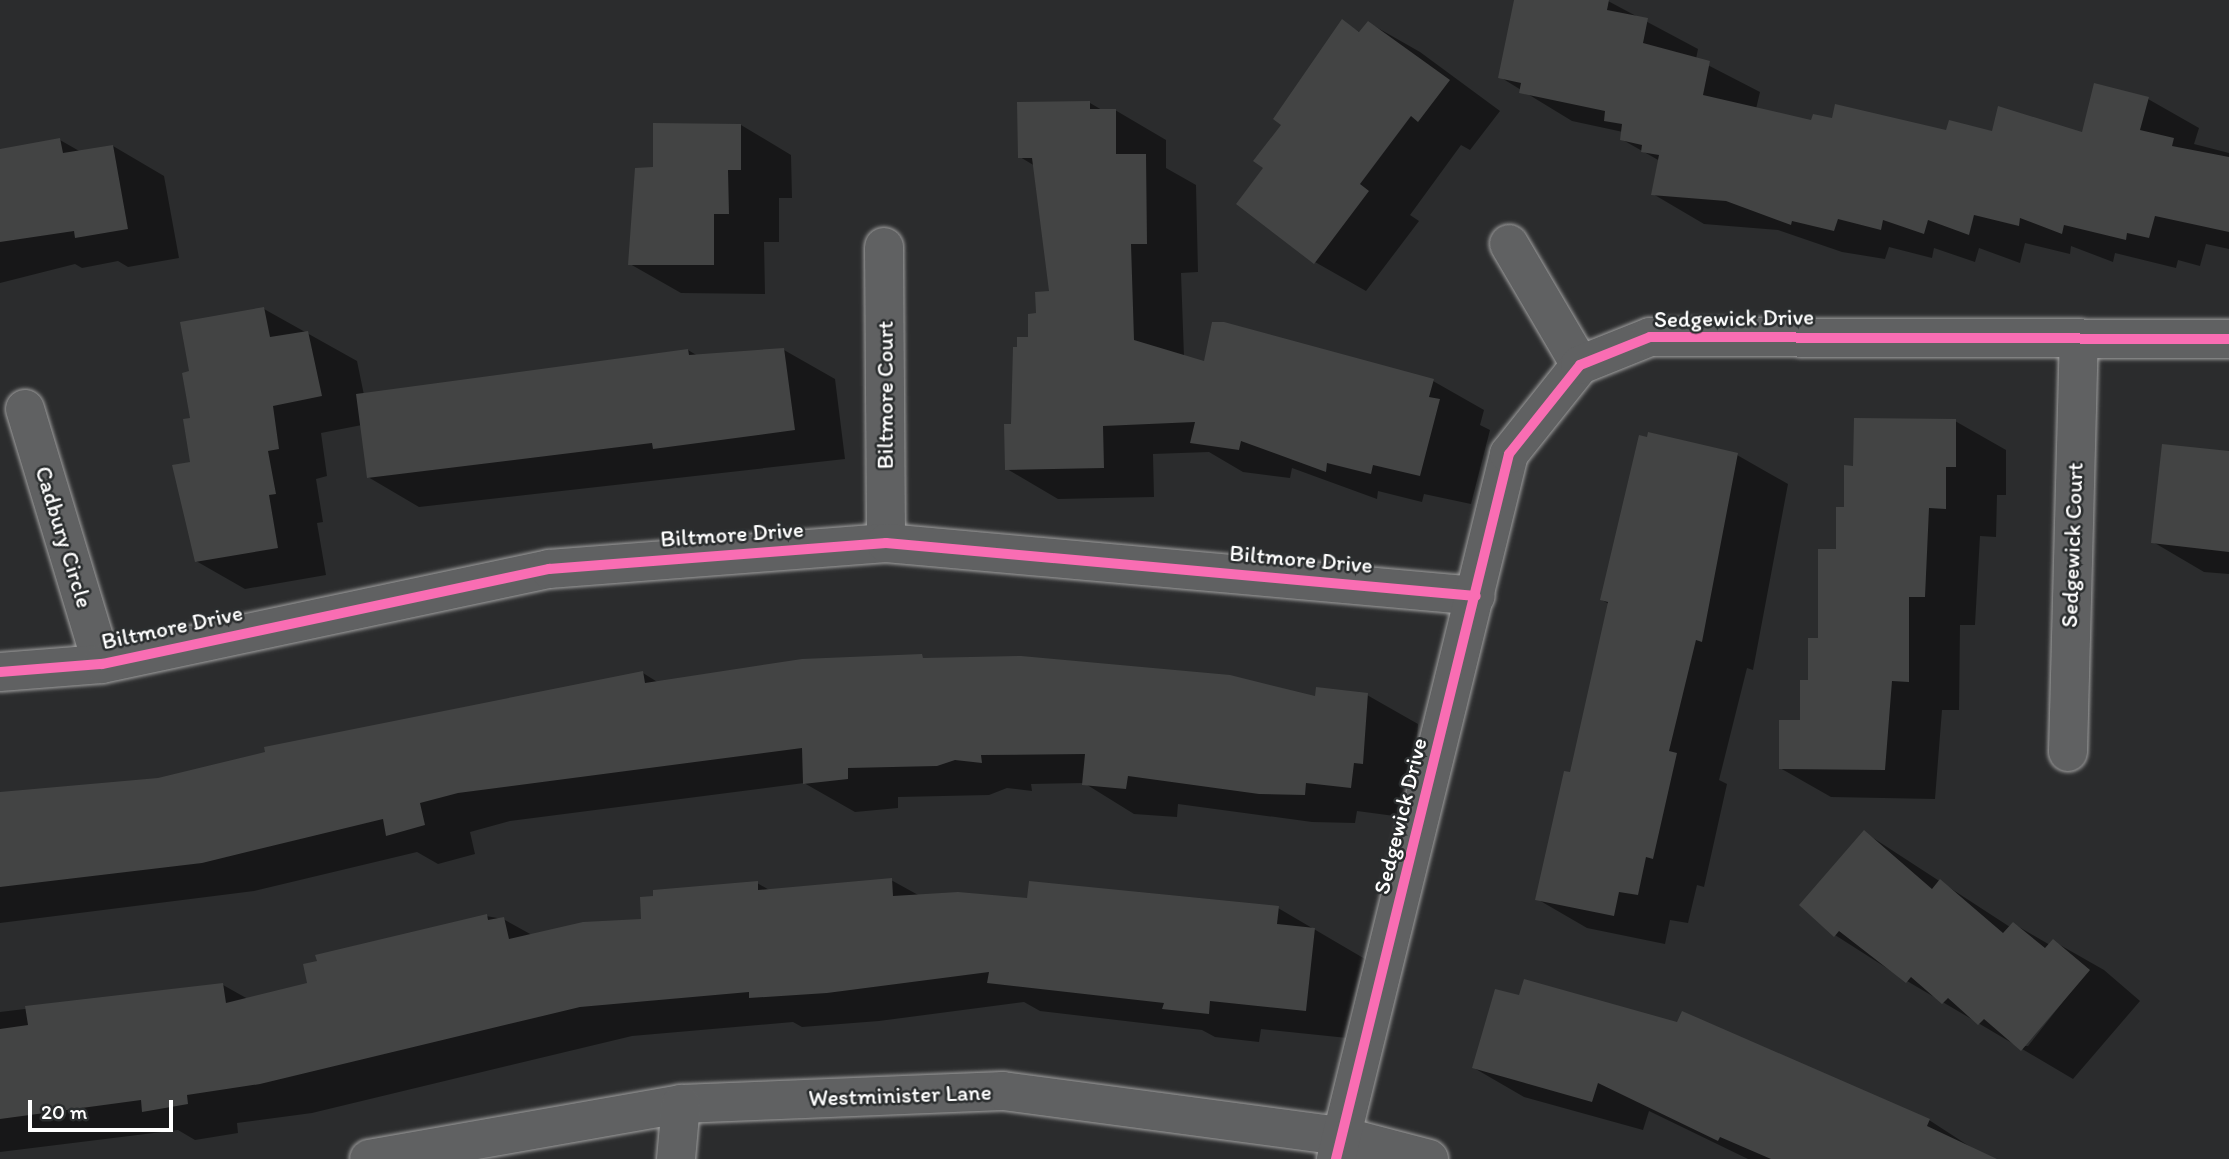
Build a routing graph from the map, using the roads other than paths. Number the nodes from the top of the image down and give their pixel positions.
1 (1509, 244) dead end
2 (884, 247) dead end
3 (2079, 338) junction
4 (2229, 339) edge
5 (1580, 365) junction
6 (25, 409) dead end
7 (886, 543) junction
8 (1476, 596) junction
9 (102, 664) junction
10 (0, 672) edge
11 (2068, 752) dead end
12 (681, 1104) junction
13 (1339, 1147) edge
14 (369, 1159) edge
15 (676, 1159) edge
16 (1429, 1159) edge

1 - 5 street
2 - 7 street, Biltmore Court
3 - 4 street, Sedgewick Drive
3 - 5 street, Sedgewick Drive
3 - 11 street, Sedgewick Court
5 - 8 street, Sedgewick Drive
6 - 9 street, Cadbury Circle
7 - 8 street, Biltmore Drive
7 - 9 street, Biltmore Drive
8 - 13 street, Sedgewick Drive
9 - 10 street, Biltmore Drive
12 - 13 street, Westminister Lane
12 - 14 street, Westminister Lane
12 - 15 street
13 - 16 street, Westminister Lane

